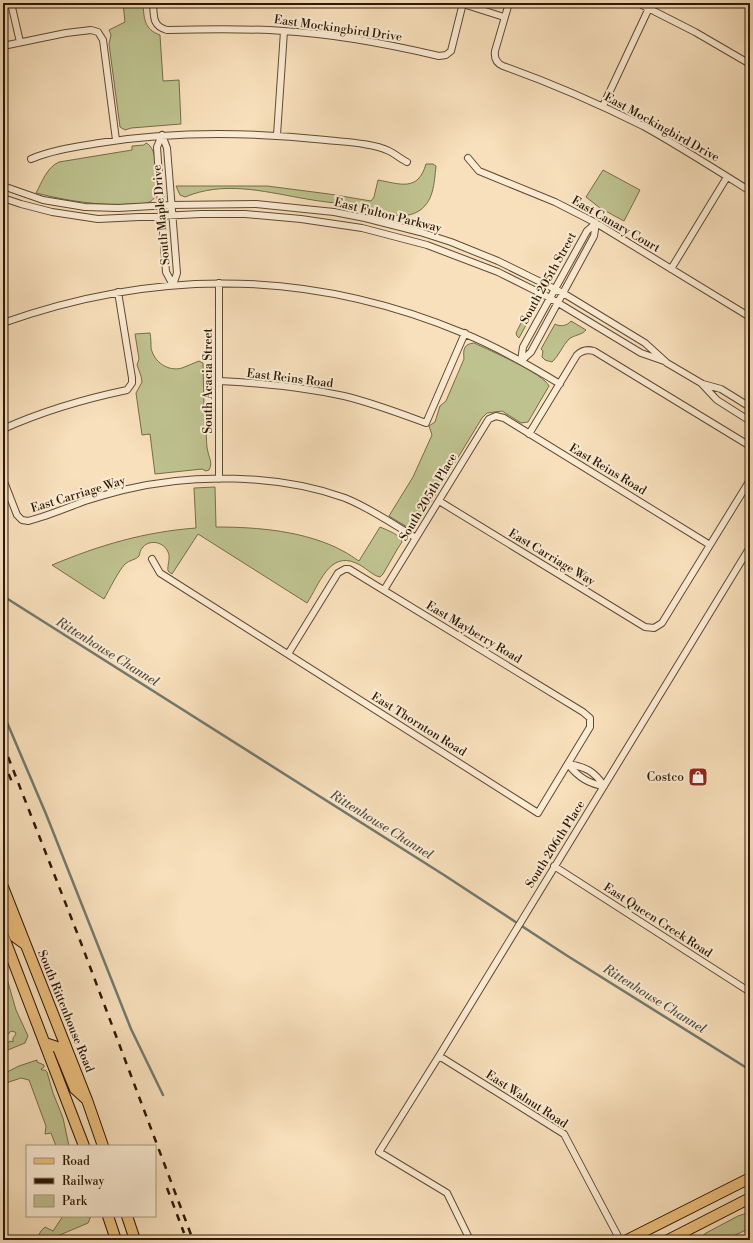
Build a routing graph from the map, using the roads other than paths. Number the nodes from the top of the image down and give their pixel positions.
1 (11, 3) edge
2 (153, 3) edge
3 (509, 3) edge
4 (638, 3) edge
5 (463, 4) edge
6 (649, 8) junction
7 (504, 17) junction
8 (284, 31) junction
9 (20, 42) junction
10 (3, 46) edge
11 (750, 64) edge
12 (603, 106) junction
13 (277, 135) junction
14 (162, 136) junction
15 (116, 140) junction
16 (468, 158) dead end
17 (31, 159) dead end
18 (407, 162) dead end
19 (727, 176) junction
20 (3, 186) edge
21 (750, 191) edge
22 (3, 198) edge
23 (160, 205) junction
24 (170, 205) junction
25 (172, 215) junction
26 (161, 216) junction
27 (596, 223) junction
28 (671, 269) junction
29 (219, 284) junction
30 (173, 285) junction
31 (555, 288) junction
32 (118, 292) junction
33 (563, 293) junction
34 (550, 298) junction
35 (558, 302) junction
36 (750, 317) edge
37 (3, 323) edge
38 (465, 333) junction
39 (521, 361) junction
40 (667, 363) junction
41 (219, 381) junction
42 (701, 383) junction
43 (560, 384) junction
44 (750, 407) edge
45 (493, 417) joint
46 (750, 421) edge
47 (3, 429) edge
48 (529, 434) junction
49 (750, 446) edge
50 (3, 479) edge
51 (219, 479) junction
52 (750, 480) edge
53 (439, 501) junction
54 (416, 538) junction
55 (710, 545) junction
56 (750, 547) edge
57 (152, 559) dead end
58 (384, 590) junction
59 (288, 654) junction
60 (568, 764) junction
61 (604, 786) junction
62 (554, 866) junction
63 (3, 887) edge
64 (3, 909) edge
65 (3, 935) edge
66 (26, 945) junction
67 (750, 992) edge
68 (45, 1043) junction
69 (439, 1056) junction
70 (87, 1100) junction
71 (84, 1145) edge
72 (103, 1145) edge
73 (750, 1178) edge
74 (750, 1198) edge
75 (108, 1217) edge
76 (128, 1219) edge
77 (112, 1228) junction
78 (116, 1240) edge
79 (135, 1240) edge
80 (470, 1240) edge
81 (620, 1240) edge
82 (627, 1240) edge
83 (668, 1240) edge

1 - 9 street
2 - 8 street, East Mockingbird Drive
3 - 7 street
4 - 6 street
5 - 7 street
5 - 8 street, East Mockingbird Drive
6 - 11 street
6 - 12 street
7 - 12 street, East Mockingbird Drive
8 - 13 street
9 - 10 street
9 - 15 street
12 - 19 street, East Mockingbird Drive
13 - 14 street
13 - 18 street
14 - 15 street
14 - 23 street, South Maple Drive
14 - 24 street, South Maple Drive
15 - 17 street
16 - 27 street, East Canary Court
19 - 21 street, East Mockingbird Drive
19 - 28 street
20 - 23 street, East Fulton Parkway
22 - 26 street, East Fulton Parkway
23 - 24 street, East Fulton Parkway
23 - 26 street, South Maple Drive
24 - 25 street, South Maple Drive
24 - 31 street, East Fulton Parkway
25 - 26 street, East Fulton Parkway
25 - 30 street, South Maple Drive
25 - 34 street, East Fulton Parkway
26 - 30 street, South Maple Drive
27 - 28 street, East Canary Court
27 - 31 street, South 205th Street
27 - 33 street, South 205th Street
28 - 36 street, East Canary Court
29 - 30 street
29 - 38 street
29 - 41 street, South Acacia Street
30 - 32 street
31 - 33 street, East Fulton Parkway
31 - 34 street, South 205th Street
32 - 37 street
32 - 47 street
33 - 35 street, South 205th Street
33 - 40 street, East Fulton Parkway
34 - 35 street, East Fulton Parkway
34 - 39 street, South 205th Street
35 - 39 street, South 205th Street
35 - 40 street, East Fulton Parkway
38 - 39 street
38 - 41 street, East Reins Road
39 - 43 street
40 - 42 street, East Fulton Parkway
41 - 51 street, South Acacia Street
42 - 44 street, East Fulton Parkway
42 - 46 street, East Fulton Parkway
43 - 48 street
43 - 49 street
45 - 48 street, East Reins Road
45 - 53 street, South 205th Place
48 - 55 street, East Reins Road
50 - 51 street, East Carriage Way
51 - 54 street, East Carriage Way
52 - 55 street
53 - 54 street, South 205th Place
53 - 55 street, East Carriage Way
54 - 58 street, South 205th Place
56 - 61 street, South 206th Place
57 - 59 street, East Thornton Road
58 - 59 street, East Mayberry Road
58 - 60 street, East Mayberry Road
59 - 60 street, East Thornton Road
60 - 61 street
60 - 61 street
61 - 62 street, South 206th Place
62 - 67 street, East Queen Creek Road
62 - 69 street, South 206th Place
63 - 66 main road, South Rittenhouse Road
64 - 66 main road
65 - 68 main road
66 - 70 main road, South Rittenhouse Road
68 - 70 main road
68 - 71 main road
69 - 80 street, South 206th Place
69 - 81 street, East Walnut Road
70 - 72 main road, South Rittenhouse Road
73 - 82 main road
74 - 83 main road
75 - 77 main road
76 - 77 main road
76 - 79 main road
77 - 78 main road

